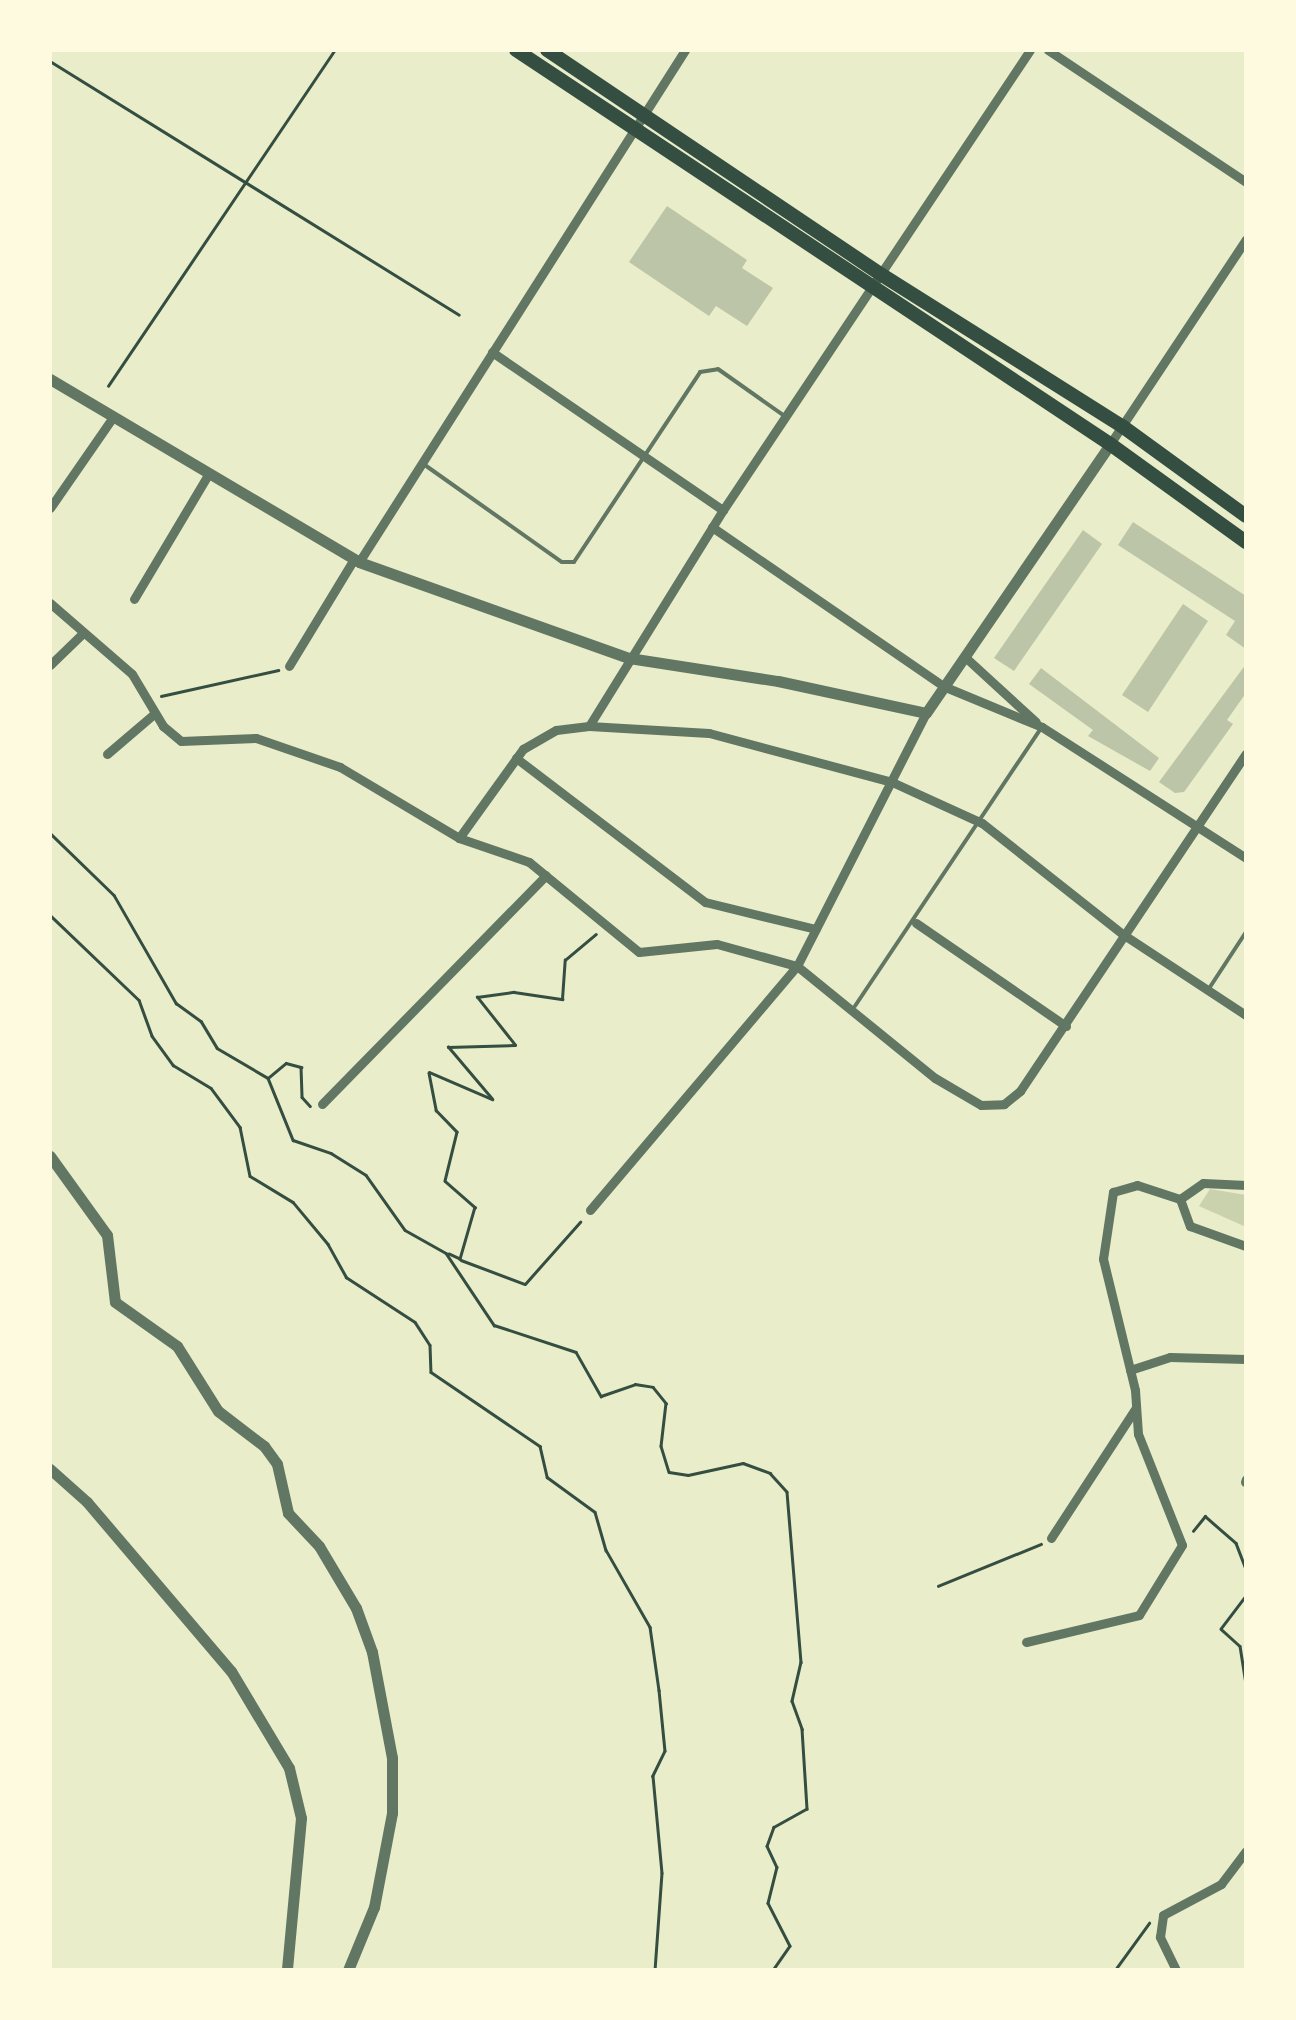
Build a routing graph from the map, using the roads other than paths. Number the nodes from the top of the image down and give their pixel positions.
1 (516, 50) edge
2 (547, 50) edge
3 (685, 50) edge
4 (1030, 50) edge
5 (1048, 50) edge
6 (642, 114) junction
7 (632, 127) junction
8 (1246, 182) edge
9 (1246, 239) edge
10 (882, 275) junction
11 (871, 290) junction
12 (492, 352) junction
13 (50, 378) edge
14 (113, 416) junction
15 (785, 417) junction
16 (1122, 426) junction
17 (1110, 444) junction
18 (648, 458) junction
19 (422, 462) junction
20 (208, 475) junction
21 (50, 508) edge
22 (723, 510) junction
23 (1246, 516) edge
24 (712, 528) junction
25 (1246, 542) edge
26 (356, 561) junction
27 (134, 599) dead end
28 (50, 604) edge
29 (84, 633) junction
30 (965, 657) junction
31 (629, 658) junction
32 (50, 665) edge
33 (289, 666) road end
34 (943, 686) junction
35 (155, 713) junction
36 (926, 714) junction
37 (589, 726) junction
38 (1042, 727) junction
39 (107, 754) dead end
40 (1246, 754) edge
41 (516, 758) junction
42 (1240, 772) edge
43 (892, 782) junction
44 (982, 823) junction
45 (1197, 828) junction
46 (459, 838) junction
47 (1246, 858) edge
48 (546, 875) junction
49 (916, 923) junction
50 (816, 929) junction
51 (1246, 932) edge
52 (1124, 935) junction
53 (798, 966) junction
54 (1208, 990) junction
55 (855, 1006) junction
56 (1246, 1015) edge
57 (1066, 1026) junction
58 (322, 1104) road end
59 (50, 1156) edge
60 (1246, 1185) edge
61 (1180, 1199) junction
62 (590, 1210) road end
63 (1246, 1246) edge
64 (1246, 1358) edge
65 (1130, 1370) junction
66 (1136, 1407) junction
67 (50, 1469) edge
68 (1050, 1538) road end
69 (1026, 1642) dead end
70 (1246, 1850) edge
71 (287, 1970) edge
72 (348, 1970) edge
73 (1176, 1970) edge

1 - 7 main road
2 - 6 main road
3 - 6 street
4 - 10 street
5 - 8 street
6 - 7 street
6 - 10 main road
7 - 11 main road
7 - 12 street
9 - 16 street
10 - 11 street
10 - 16 main road
11 - 15 street
11 - 17 main road
12 - 18 street
12 - 19 street
13 - 14 street
14 - 20 street
14 - 21 street
15 - 18 lane
15 - 22 street
16 - 17 street
16 - 23 main road
17 - 25 main road
17 - 30 street
18 - 19 lane
18 - 22 street
19 - 26 street
20 - 26 street
20 - 27 street
22 - 24 street
24 - 31 street
24 - 34 street
26 - 31 street
26 - 33 street
28 - 29 street
29 - 32 street
29 - 35 street
30 - 34 street
30 - 38 street
31 - 36 street
31 - 37 street
34 - 36 street
34 - 38 street
35 - 39 street
35 - 46 street
36 - 43 street
37 - 41 street
37 - 43 street
38 - 44 lane
38 - 45 street
40 - 42 street
41 - 46 street
41 - 50 street
42 - 45 street
43 - 44 street
43 - 50 street
44 - 49 lane
44 - 52 street
45 - 47 street
45 - 52 street
46 - 48 street
48 - 53 street
48 - 58 street
49 - 55 lane
49 - 57 street
50 - 53 street
51 - 54 lane
52 - 54 street
52 - 57 street
53 - 55 street
53 - 62 street
54 - 56 street
55 - 57 street
59 - 72 street
60 - 61 street
61 - 63 street
61 - 65 street
64 - 65 street
65 - 66 street
66 - 68 street
66 - 69 street
67 - 71 street
70 - 73 street

